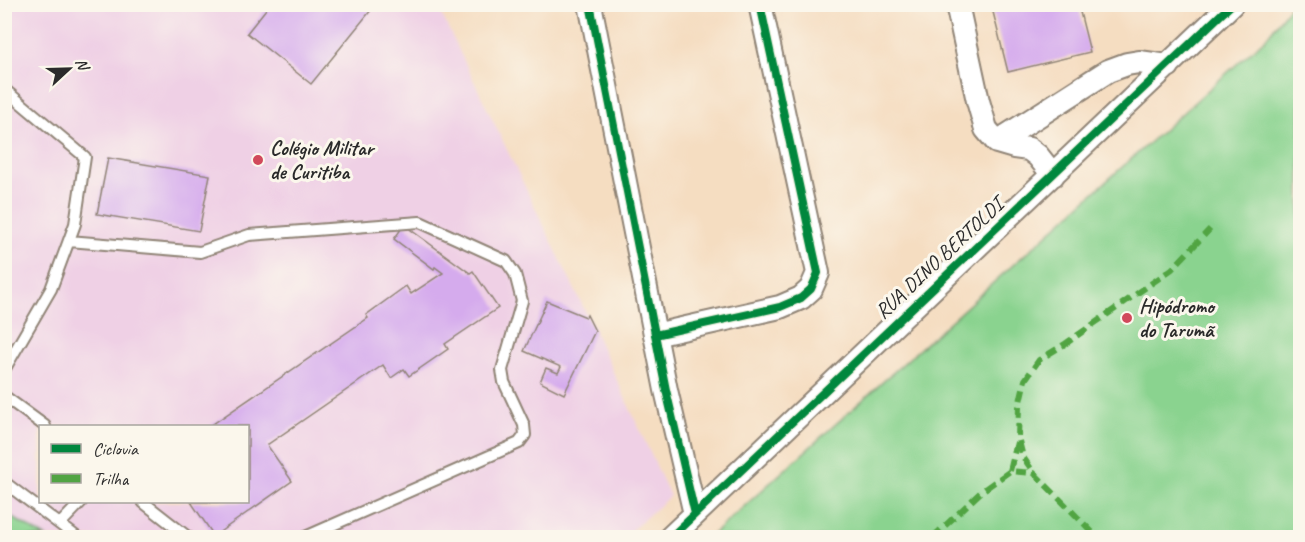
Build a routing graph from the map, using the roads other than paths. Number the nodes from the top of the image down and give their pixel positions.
1 (590, 4) edge
2 (760, 4) edge
3 (957, 4) edge
4 (1232, 4) edge
5 (1168, 66) junction
6 (4, 88) edge
7 (997, 142) junction
8 (1053, 175) junction
9 (69, 241) junction
10 (655, 335) junction
11 (4, 370) edge
12 (4, 396) edge
13 (44, 425) edge
14 (4, 482) edge
15 (79, 503) edge
16 (146, 503) edge
17 (696, 514) junction
18 (60, 525) junction
19 (78, 537) edge
20 (189, 537) edge
21 (303, 537) edge
22 (670, 537) edge

1 - 10 street
2 - 10 street
3 - 7 street
4 - 5 street, RUA DINO BERTOLDI
5 - 7 street
5 - 8 street, RUA DINO BERTOLDI
6 - 9 lane
7 - 8 street
8 - 17 street, RUA DINO BERTOLDI
9 - 11 lane
9 - 21 lane
10 - 17 street
12 - 13 lane
14 - 18 lane
15 - 18 lane
16 - 20 lane
17 - 22 street, RUA DINO BERTOLDI
18 - 19 lane

